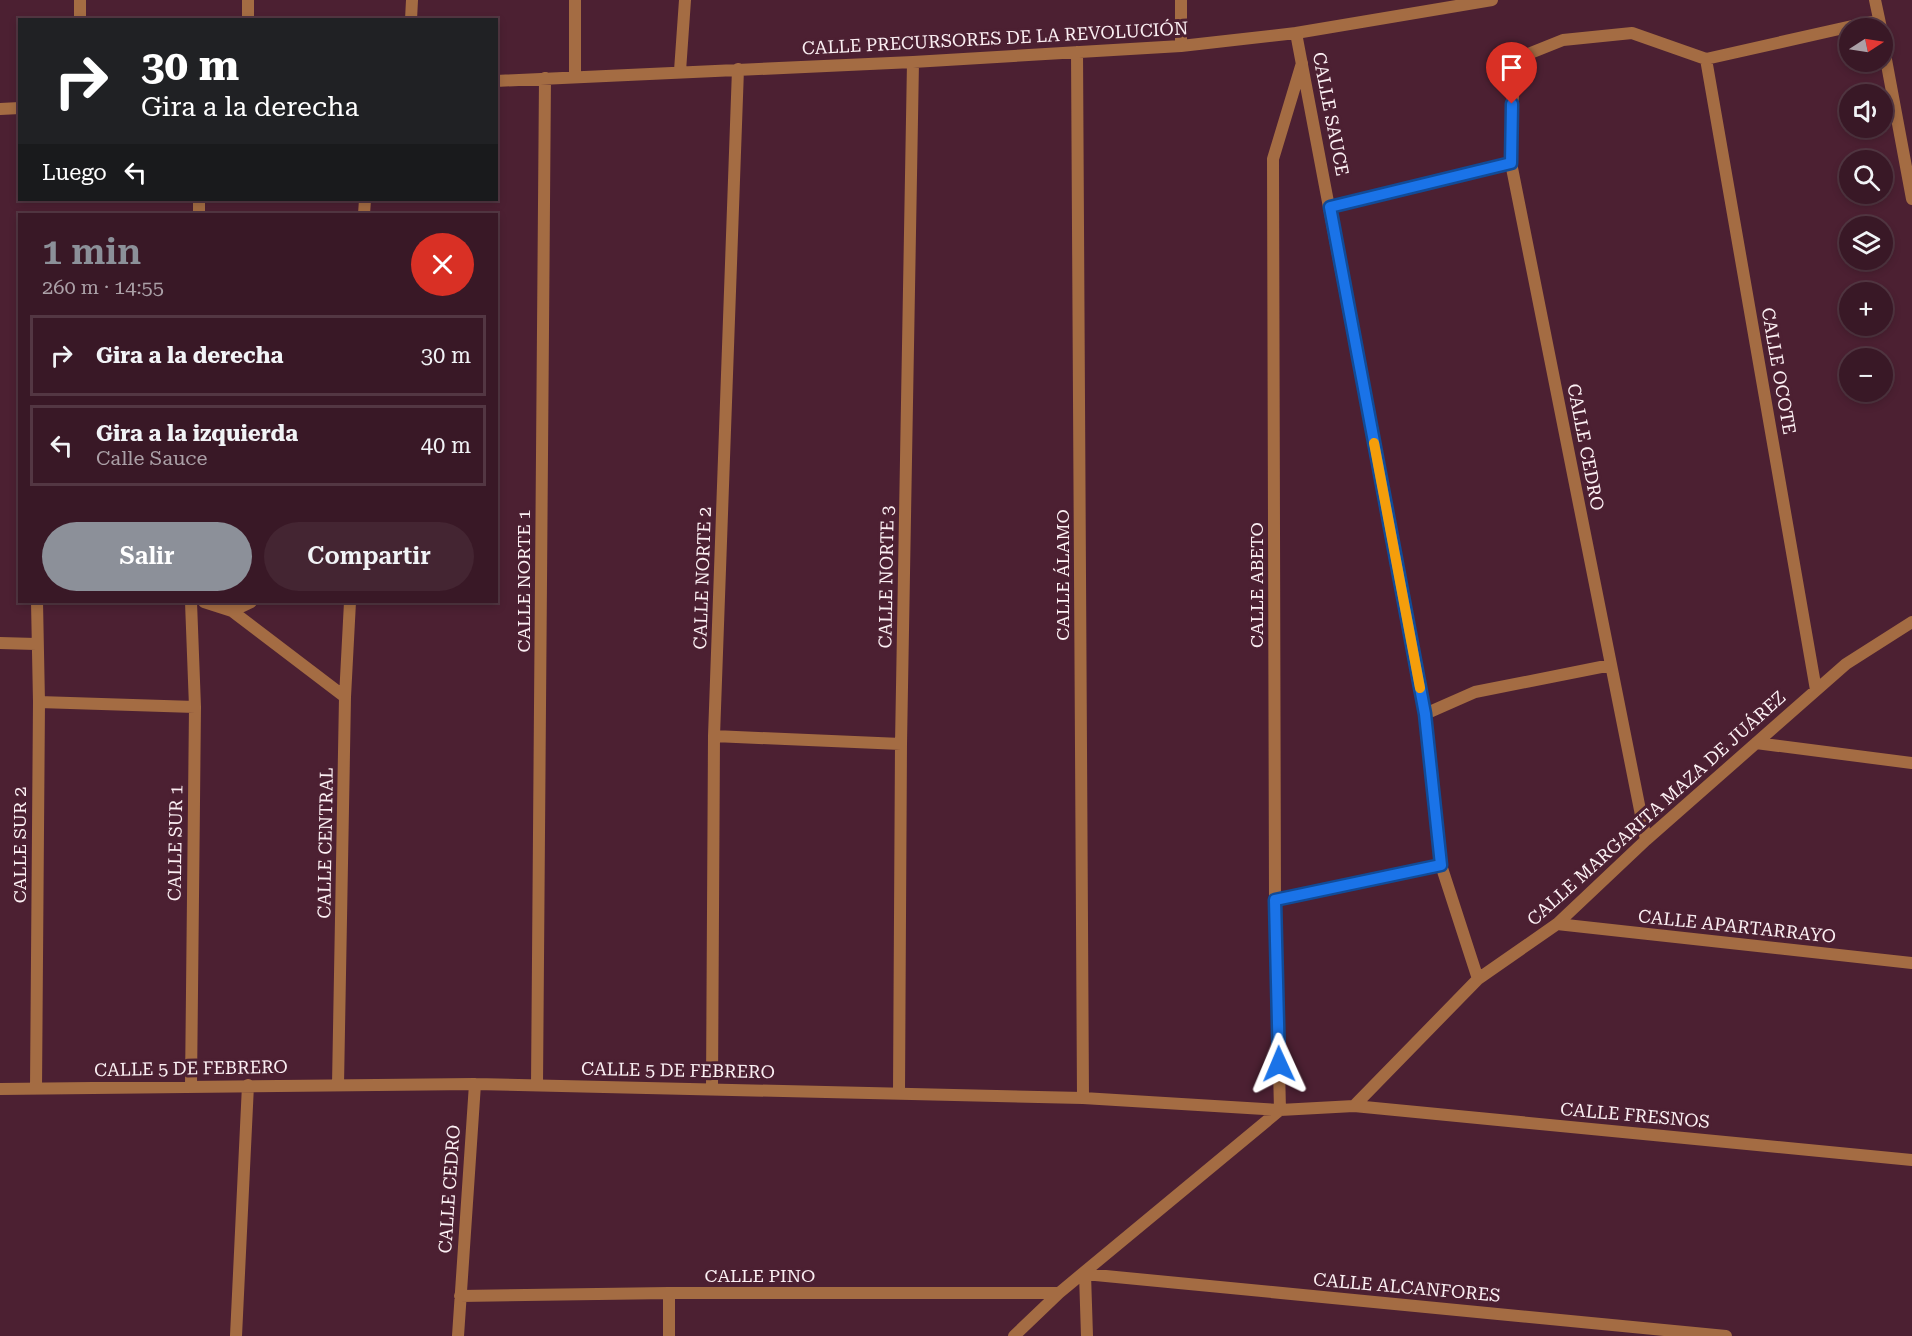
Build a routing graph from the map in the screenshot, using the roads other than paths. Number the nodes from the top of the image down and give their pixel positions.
1 (80, 0) edge
2 (248, 0) edge
3 (412, 0) edge
4 (575, 0) edge
5 (686, 0) edge
6 (1181, 0) edge
7 (1492, 0) edge
8 (1875, 0) edge
9 (80, 18) edge
10 (248, 18) edge
11 (411, 18) edge
12 (1879, 18) edge
13 (1839, 32) edge
14 (1296, 33) junction
15 (1181, 46) junction
16 (1077, 52) junction
17 (1706, 59) junction
18 (913, 62) junction
19 (1302, 63) junction
20 (738, 69) junction
21 (680, 71) junction
22 (1888, 72) edge
23 (575, 76) junction
24 (545, 78) junction
25 (498, 81) edge
26 (18, 108) edge
27 (0, 109) edge
28 (1511, 163) junction
29 (1912, 199) edge
30 (1330, 207) junction
31 (37, 603) edge
32 (191, 603) edge
33 (207, 603) edge
34 (249, 603) edge
35 (350, 603) edge
36 (232, 611) junction
37 (1912, 622) edge
38 (0, 643) edge
39 (36, 644) junction
40 (1611, 665) junction
41 (1816, 690) junction
42 (345, 697) junction
43 (39, 702) junction
44 (195, 707) junction
45 (1425, 714) junction
46 (714, 736) junction
47 (1756, 743) junction
48 (901, 744) junction
49 (1912, 763) edge
50 (1646, 840) junction
51 (1441, 865) junction
52 (1275, 900) junction
53 (1557, 924) junction
54 (1912, 963) edge
55 (1478, 979) junction
56 (475, 1084) junction
57 (248, 1085) junction
58 (338, 1085) junction
59 (537, 1085) junction
60 (190, 1086) junction
61 (36, 1088) junction
62 (712, 1088) junction
63 (0, 1089) edge
64 (899, 1092) junction
65 (1083, 1098) junction
66 (1354, 1106) junction
67 (1280, 1110) junction
68 (1912, 1160) edge
69 (1085, 1274) junction
70 (669, 1293) junction
71 (1059, 1293) junction
72 (460, 1296) junction
73 (236, 1336) edge
74 (458, 1336) edge
75 (669, 1336) edge
76 (1014, 1336) edge
77 (1087, 1336) edge
78 (1726, 1336) edge

1 - 9 street
2 - 10 street
3 - 11 street
4 - 23 street
5 - 21 street
6 - 15 street
7 - 14 street, CALLE PRECURSORES DE LA REVOLUCIÓN
8 - 12 street
13 - 17 street
14 - 15 street, CALLE PRECURSORES DE LA REVOLUCIÓN
14 - 19 street, CALLE SAUCE
15 - 16 street, CALLE PRECURSORES DE LA REVOLUCIÓN
16 - 18 street, CALLE PRECURSORES DE LA REVOLUCIÓN
16 - 65 street, CALLE ÁLAMO
17 - 28 street, CALLE CEDRO
17 - 41 street, CALLE OCOTE
18 - 20 street, CALLE PRECURSORES DE LA REVOLUCIÓN
18 - 48 street, CALLE NORTE 3
19 - 30 street, CALLE SAUCE
19 - 52 street, CALLE ABETO
20 - 21 street, CALLE PRECURSORES DE LA REVOLUCIÓN
20 - 46 street, CALLE NORTE 2
21 - 23 street, CALLE PRECURSORES DE LA REVOLUCIÓN
22 - 29 street
23 - 24 street, CALLE PRECURSORES DE LA REVOLUCIÓN
24 - 25 street, CALLE PRECURSORES DE LA REVOLUCIÓN
24 - 59 street, CALLE NORTE 1
26 - 27 street
28 - 30 street
28 - 40 street, CALLE CEDRO
30 - 45 street, CALLE SAUCE
31 - 39 street, CALLE SUR 2
32 - 44 street, CALLE SUR 1
33 - 36 street
34 - 36 street
35 - 42 street, CALLE CENTRAL
36 - 42 street
37 - 41 street, CALLE MARGARITA MAZA DE JUÁREZ
38 - 39 street
39 - 43 street, CALLE SUR 2
40 - 45 street
40 - 50 street, CALLE CEDRO
41 - 47 street, CALLE MARGARITA MAZA DE JUÁREZ
42 - 58 street, CALLE CENTRAL
43 - 44 street
43 - 61 street, CALLE SUR 2
44 - 60 street, CALLE SUR 1
45 - 51 street, CALLE SAUCE
46 - 48 street
46 - 62 street, CALLE NORTE 2
47 - 49 street
47 - 50 street, CALLE MARGARITA MAZA DE JUÁREZ
48 - 64 street, CALLE NORTE 3
50 - 53 street, CALLE MARGARITA MAZA DE JUÁREZ
51 - 52 street
51 - 55 street, CALLE SAUCE
52 - 67 street, CALLE ABETO
53 - 54 street, CALLE APARTARRAYO
53 - 55 street, CALLE MARGARITA MAZA DE JUÁREZ
55 - 66 street, CALLE MARGARITA MAZA DE JUÁREZ
56 - 58 street, CALLE 5 DE FEBRERO
56 - 59 street, CALLE 5 DE FEBRERO
56 - 72 street, CALLE CEDRO
57 - 58 street, CALLE 5 DE FEBRERO
57 - 60 street, CALLE 5 DE FEBRERO
57 - 73 street
59 - 62 street, CALLE 5 DE FEBRERO
60 - 61 street, CALLE 5 DE FEBRERO
61 - 63 street, CALLE 5 DE FEBRERO
62 - 64 street, CALLE 5 DE FEBRERO
64 - 65 street, CALLE 5 DE FEBRERO
65 - 67 street, CALLE 5 DE FEBRERO
66 - 67 street, CALLE 5 DE FEBRERO
66 - 68 street, CALLE FRESNOS
67 - 69 street
69 - 71 street
69 - 77 street
69 - 78 street, CALLE ALCANFORES
70 - 71 street, CALLE PINO
70 - 72 street, CALLE PINO
70 - 75 street
71 - 76 street
72 - 74 street, CALLE CEDRO

